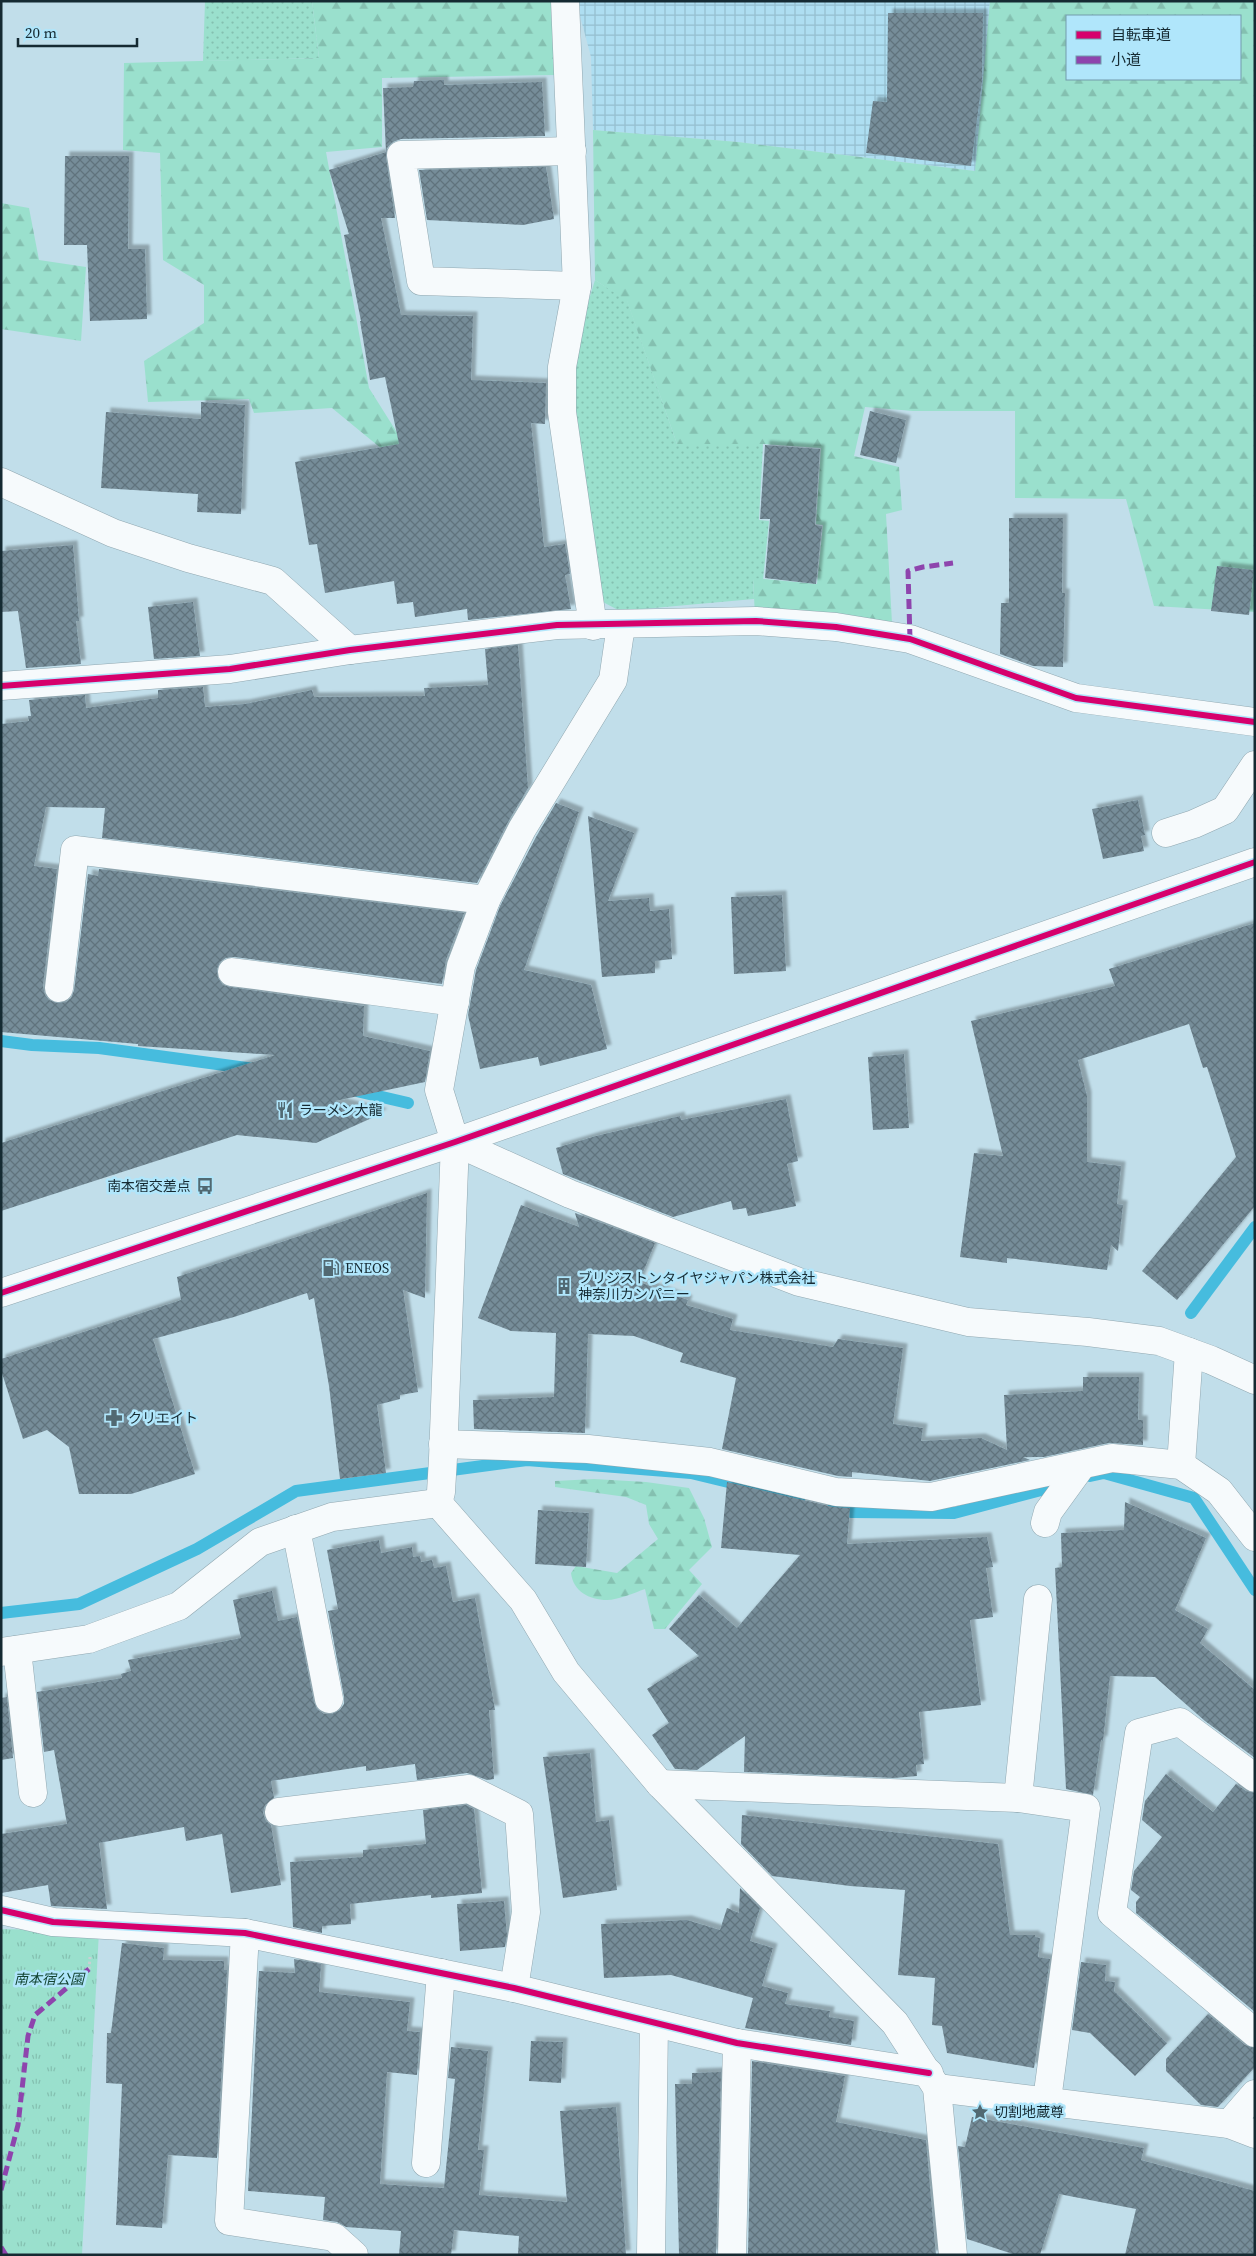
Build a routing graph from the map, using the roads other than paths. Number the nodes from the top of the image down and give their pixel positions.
1 (565, 1) edge
2 (572, 151) junction
3 (576, 286) junction
4 (1, 482) edge
5 (621, 625) junction
6 (593, 626) junction
7 (350, 650) junction
8 (1, 686) edge
9 (1255, 722) edge
10 (1255, 765) edge
11 (1166, 833) dead end
12 (1255, 862) edge
13 (486, 900) junction
14 (232, 972) dead end
15 (59, 988) dead end
16 (455, 1002) junction
17 (455, 1142) junction
18 (1, 1293) edge
19 (1189, 1352) junction
20 (1255, 1380) edge
21 (443, 1451) junction
22 (1082, 1465) junction
23 (1182, 1465) junction
24 (440, 1498) junction
25 (1046, 1517) dead end
26 (296, 1529) junction
27 (1255, 1537) edge
28 (1038, 1599) dead end
29 (9, 1651) edge
30 (329, 1699) dead end
31 (1255, 1778) edge
32 (660, 1784) junction
33 (33, 1793) dead end
34 (1018, 1798) junction
35 (279, 1812) dead end
36 (1, 1910) edge
37 (246, 1933) junction
38 (441, 1973) junction
39 (514, 1988) junction
40 (654, 2023) junction
41 (1255, 2033) edge
42 (738, 2042) junction
43 (933, 2080) junction
44 (1255, 2094) edge
45 (1047, 2100) junction
46 (1230, 2124) junction
47 (1255, 2134) edge
48 (426, 2163) dead end
49 (354, 2255) edge
50 (651, 2255) edge
51 (732, 2255) edge
52 (953, 2255) edge

1 - 2 street
2 - 3 street
2 - 3 street
3 - 6 street
4 - 7 street
5 - 6 street
5 - 9 street
5 - 13 street
6 - 7 street
7 - 8 street
10 - 11 street
12 - 17 street
13 - 15 street
13 - 16 street
14 - 16 street
16 - 17 street
17 - 18 street
17 - 19 street
17 - 21 street
19 - 20 street
19 - 23 street
21 - 22 street
21 - 24 street
22 - 23 street
22 - 25 street
23 - 27 street
24 - 26 street
24 - 32 street
26 - 29 street
26 - 30 street
28 - 34 street
29 - 33 street
31 - 41 street
32 - 34 street
32 - 43 street
34 - 45 street
35 - 39 street
36 - 37 street
37 - 38 street
37 - 49 street
38 - 39 street
38 - 48 street
39 - 40 street
40 - 42 street
40 - 50 street
42 - 43 street
42 - 51 street
43 - 45 street
43 - 52 street
44 - 46 street
45 - 46 street
46 - 47 street

